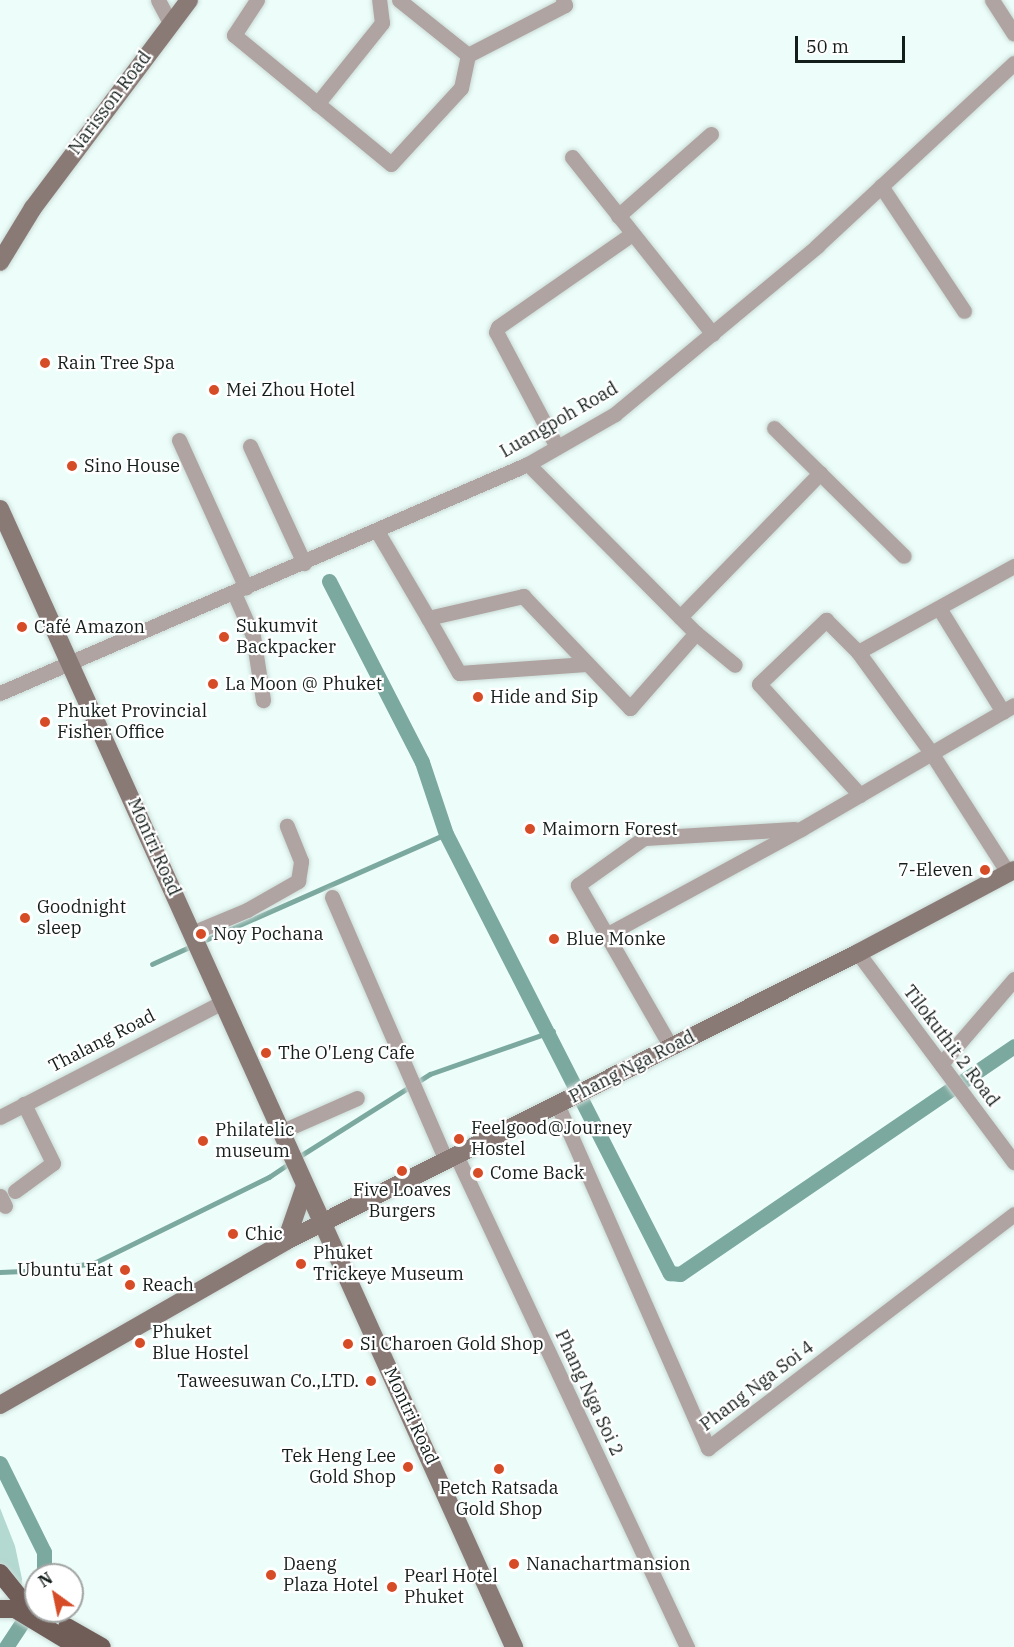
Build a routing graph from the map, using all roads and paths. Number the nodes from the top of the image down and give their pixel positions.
1 (158, 0) edge
2 (189, 0) edge
3 (257, 0) edge
4 (379, 0) edge
5 (399, 0) edge
6 (563, 0) edge
7 (992, 0) edge
8 (170, 23) junction
9 (1014, 34) edge
10 (468, 55) junction
11 (1014, 63) edge
12 (317, 104) junction
13 (711, 134) dead end
14 (572, 158) dead end
15 (881, 186) junction
16 (618, 216) junction
17 (632, 234) junction
18 (4, 249) edge
19 (0, 271) edge
20 (964, 311) dead end
21 (713, 334) junction
22 (774, 428) dead end
23 (179, 440) dead end
24 (250, 446) dead end
25 (557, 447) junction
26 (528, 464) junction
27 (820, 473) junction
28 (0, 509) edge
29 (378, 531) junction
30 (904, 556) dead end
31 (304, 563) junction
32 (1014, 566) edge
33 (240, 590) junction
34 (939, 608) junction
35 (680, 617) junction
36 (428, 618) junction
37 (696, 633) junction
38 (858, 651) junction
39 (70, 663) junction
40 (586, 664) junction
41 (735, 664) dead end
42 (0, 693) edge
43 (263, 700) dead end
44 (1008, 709) edge
45 (932, 754) junction
46 (860, 795) junction
47 (287, 826) dead end
48 (801, 829) junction
49 (1011, 871) edge
50 (332, 897) dead end
51 (192, 934) junction
52 (606, 935) junction
53 (858, 953) junction
54 (1014, 980) edge
55 (223, 1002) junction
56 (670, 1047) junction
57 (945, 1070) junction
58 (357, 1098) dead end
59 (24, 1104) junction
60 (558, 1104) junction
61 (0, 1117) edge
62 (280, 1132) junction
63 (451, 1158) junction
64 (1014, 1162) edge
65 (301, 1178) junction
66 (15, 1191) dead end
67 (1014, 1214) edge
68 (322, 1223) junction
69 (286, 1241) junction
70 (0, 1405) edge
71 (0, 1573) edge
72 (11, 1606) edge
73 (51, 1623) edge
74 (54, 1623) edge
75 (78, 1647) edge
76 (102, 1647) edge
77 (514, 1647) edge
78 (687, 1647) edge

1 - 8 street
2 - 8 street, Narisson Road
3 - 12 street
4 - 12 street
5 - 10 street
6 - 10 street
7 - 9 street
8 - 18 street, Narisson Road
10 - 12 street
11 - 15 street, Luangpoh Road
13 - 16 street
14 - 16 street
15 - 20 street
15 - 21 street, Luangpoh Road
16 - 17 street
17 - 21 street
17 - 25 street
18 - 19 street, Narisson Road
21 - 25 street, Luangpoh Road
22 - 27 street
23 - 33 street
24 - 31 street
25 - 26 street, Luangpoh Road
26 - 29 street, Luangpoh Road
26 - 35 street
27 - 30 street
27 - 35 street
28 - 39 street, Montri Road
29 - 31 street, Luangpoh Road
29 - 36 street
31 - 33 street, Luangpoh Road
32 - 34 street
33 - 39 street, Luangpoh Road
33 - 43 street
34 - 38 street
34 - 44 street
35 - 37 street
36 - 40 street
36 - 40 street
37 - 40 street
37 - 41 street
38 - 45 street
38 - 46 street
39 - 42 street, Luangpoh Road
39 - 51 street, Montri Road
44 - 45 street
45 - 46 street
45 - 49 street
46 - 48 street
47 - 51 street
48 - 52 street
48 - 52 street
49 - 53 street, Phang Nga Road
50 - 63 street, Phang Nga Soi 2
51 - 55 street, Montri Road
52 - 56 street
53 - 56 street, Phang Nga Road
53 - 57 street, Tilokuthit 2 Road
54 - 57 street
55 - 59 street, Thalang Road
55 - 62 street, Montri Road
56 - 60 street, Phang Nga Road
57 - 64 street, Tilokuthit 2 Road
58 - 62 street
59 - 61 street, Thalang Road
59 - 66 street
60 - 63 street, Phang Nga Road
60 - 67 street, Phang Nga Soi 4
62 - 65 street, Montri Road
63 - 68 street, Phang Nga Road
63 - 78 street, Phang Nga Soi 2
65 - 68 street, Montri Road
65 - 69 street
68 - 69 street, Phang Nga Road
68 - 77 street, Montri Road
69 - 70 street, Phang Nga Road
71 - 72 main road
73 - 75 main road
74 - 76 main road

